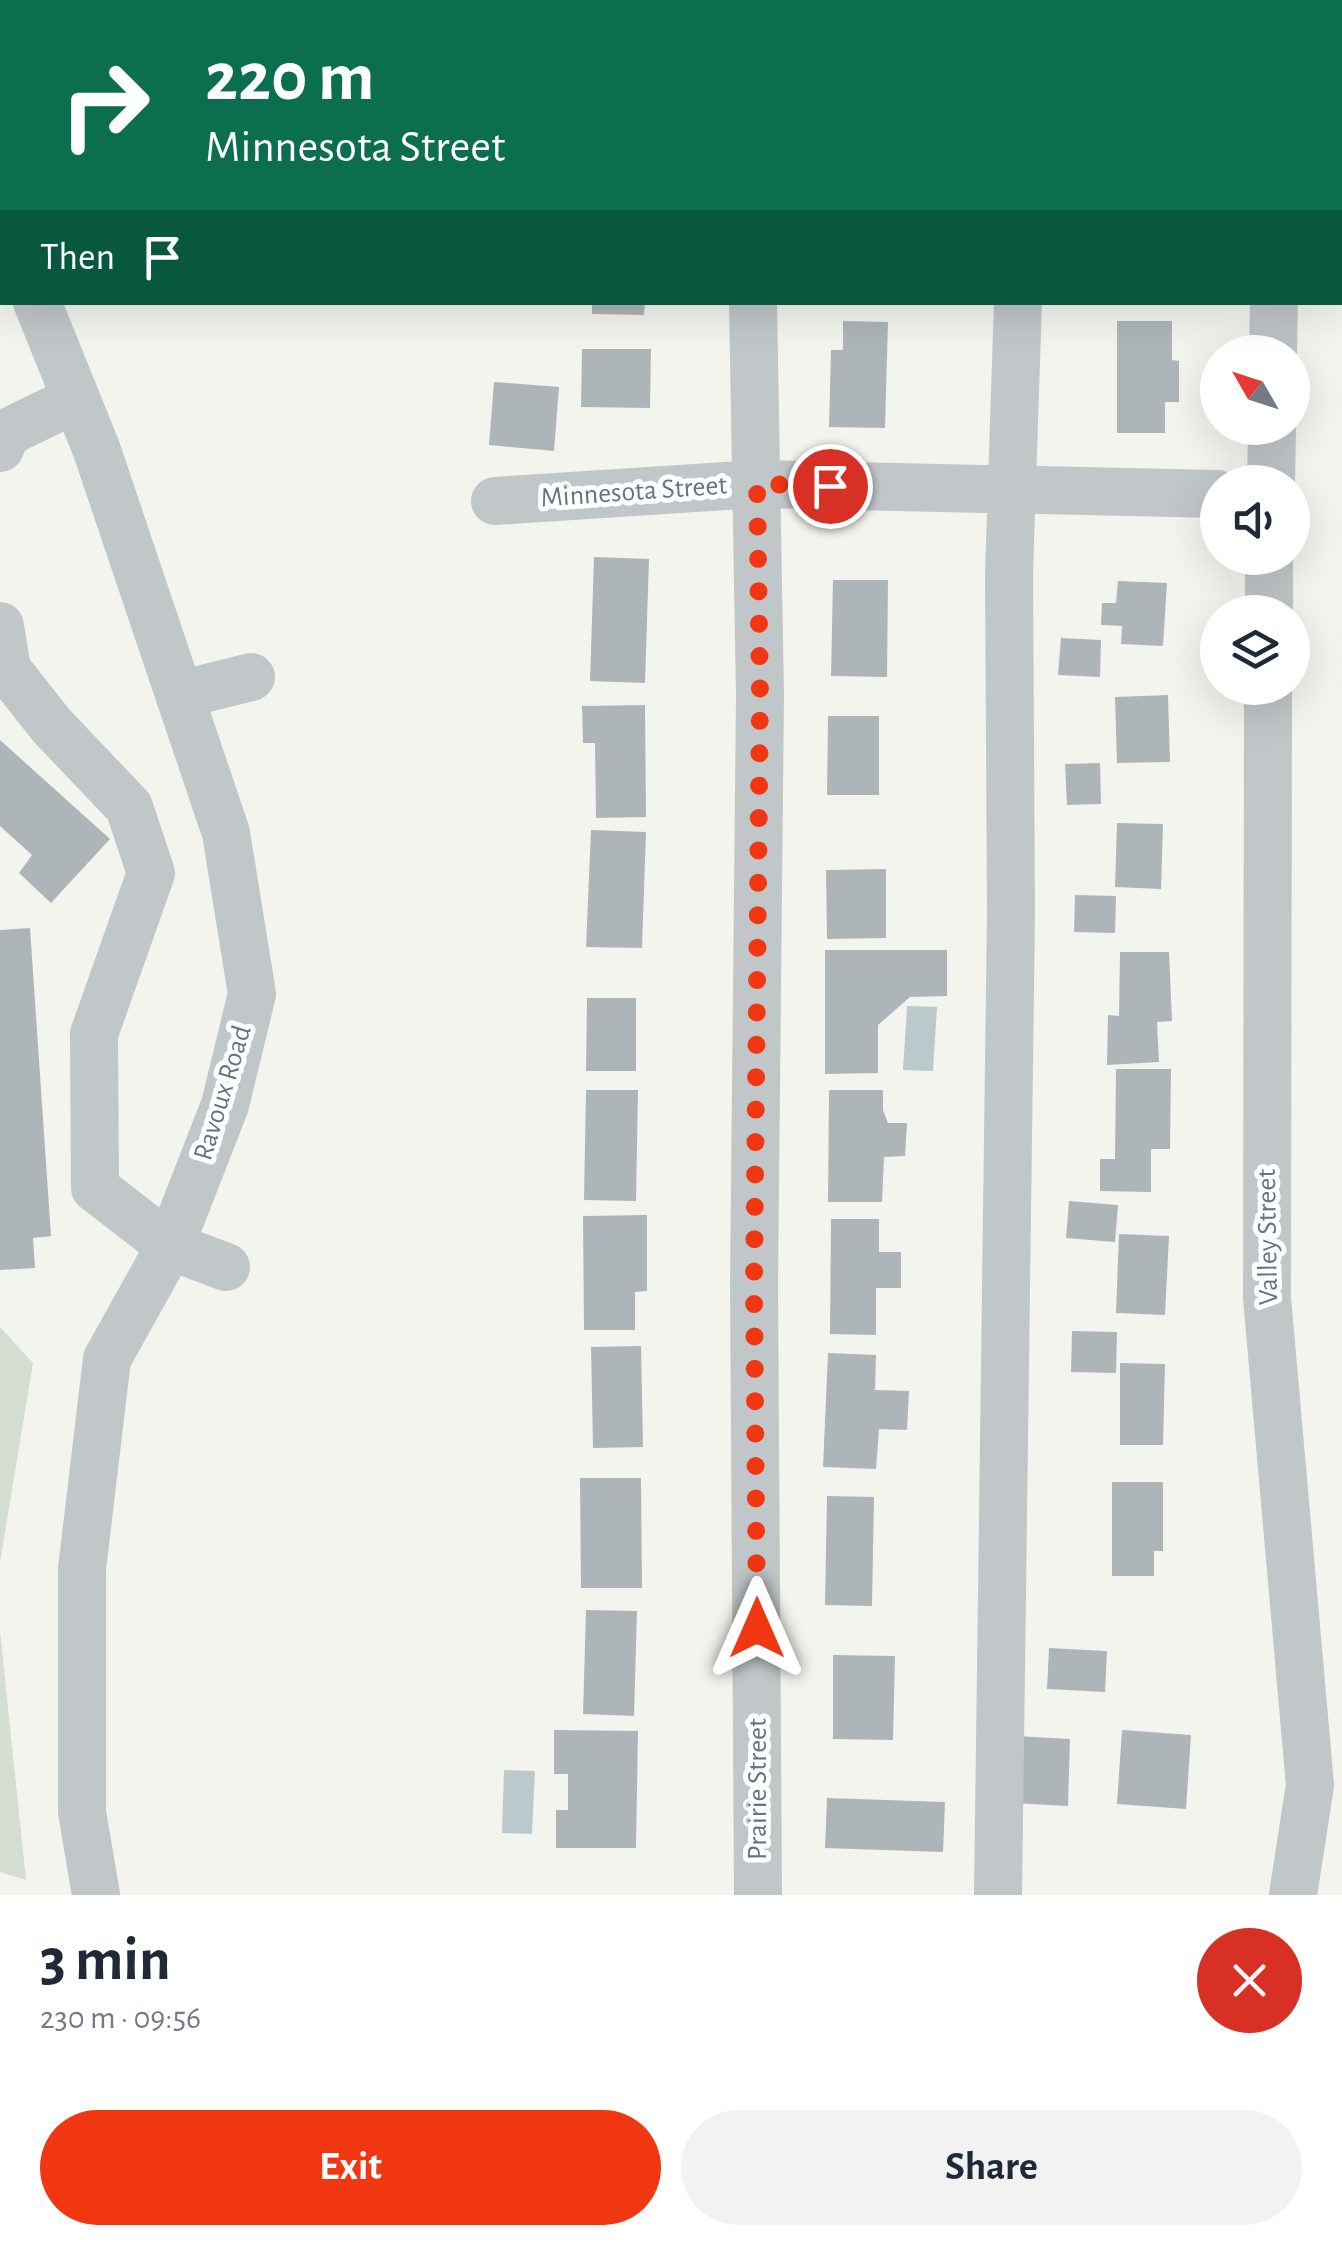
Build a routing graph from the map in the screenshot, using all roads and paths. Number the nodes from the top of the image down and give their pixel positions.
1 (38, 305) edge
2 (753, 305) edge
3 (1018, 305) edge
4 (1274, 305) edge
5 (1273, 335) edge
6 (76, 399) junction
7 (0, 448) edge
8 (757, 484) junction
9 (1012, 490) junction
10 (1200, 494) edge
11 (496, 501) dead end
12 (0, 626) edge
13 (252, 677) dead end
14 (179, 696) junction
15 (1268, 705) edge
16 (170, 1246) junction
17 (226, 1267) dead end
18 (1326, 1785) edge
19 (96, 1895) edge
20 (758, 1895) edge
21 (998, 1895) edge
22 (1294, 1895) edge

1 - 6 street, Ravoux Road
2 - 8 street, Prairie Street
3 - 9 street
4 - 5 street
6 - 7 street
6 - 14 street, Ravoux Road
8 - 9 street, Minnesota Street
8 - 11 street, Minnesota Street
8 - 20 street, Prairie Street
9 - 10 street, Minnesota Street
9 - 21 street
12 - 16 street
13 - 14 street
14 - 16 street, Ravoux Road
15 - 18 street, Valley Street
16 - 17 street
16 - 19 street, Ravoux Road
18 - 22 street, Valley Street

